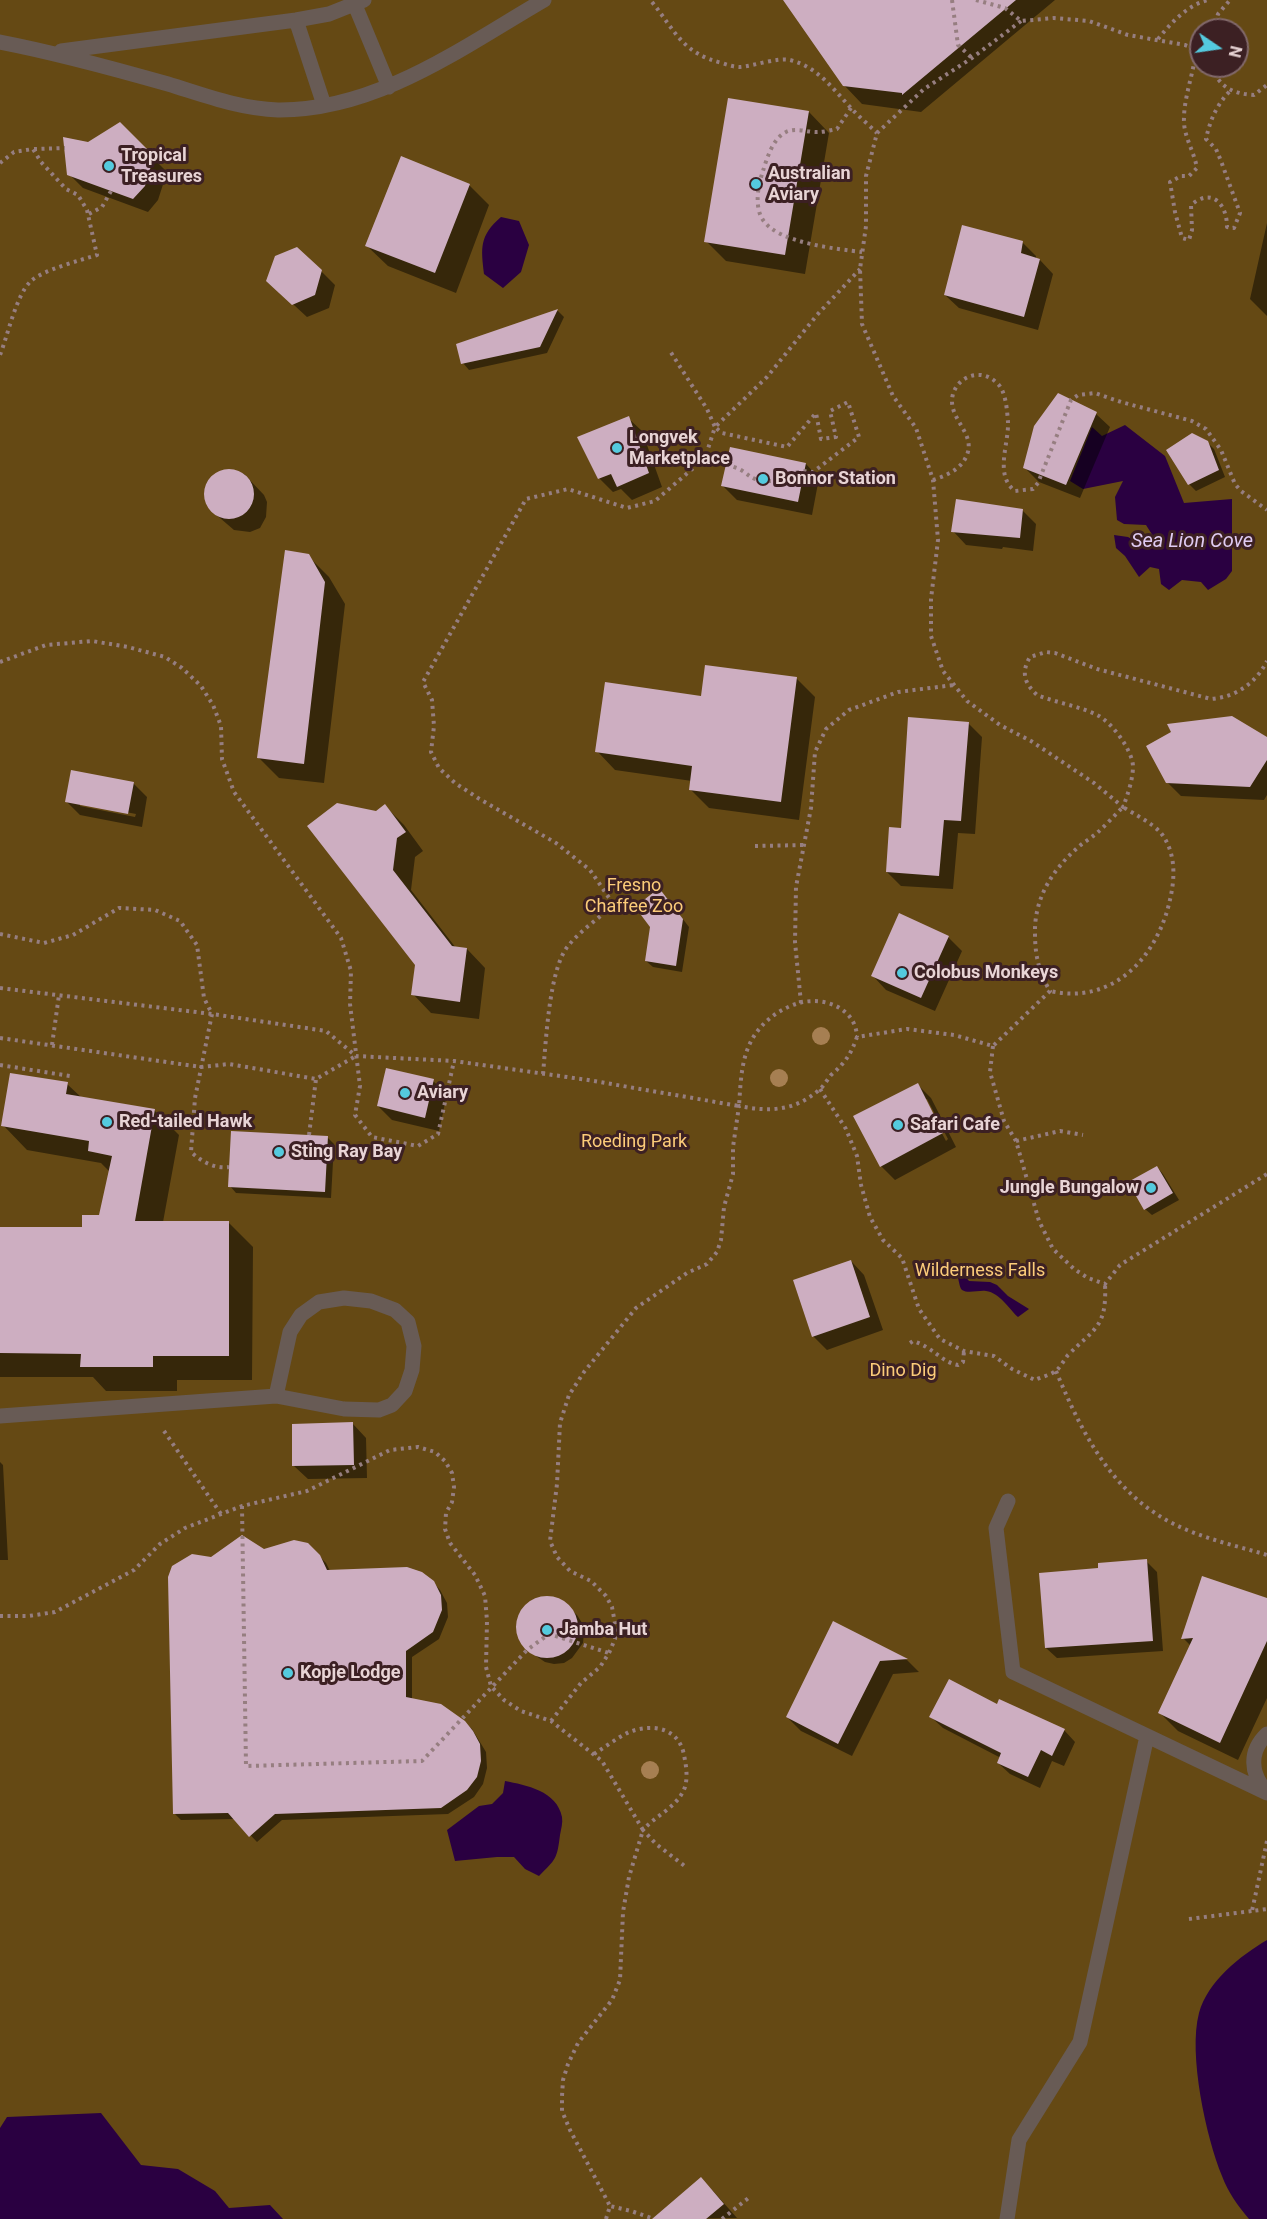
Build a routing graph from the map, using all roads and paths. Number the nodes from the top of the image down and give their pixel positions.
1 (544, 0) edge
2 (952, 0) edge
3 (976, 0) edge
4 (1208, 0) edge
5 (1230, 0) edge
6 (359, 2) edge
7 (652, 2) dead end
8 (1217, 18) edge
9 (296, 20) junction
10 (1021, 21) junction
11 (1158, 39) junction
12 (0, 42) edge
13 (1189, 47) edge
14 (55, 52) junction
15 (972, 58) junction
16 (1190, 78) edge
17 (1216, 78) edge
18 (1267, 85) edge
19 (389, 87) junction
20 (1231, 90) junction
21 (324, 105) junction
22 (851, 108) junction
23 (877, 133) junction
24 (64, 148) dead end
25 (33, 149) junction
26 (0, 163) edge
27 (111, 191) dead end
28 (89, 214) junction
29 (862, 252) junction
30 (860, 269) junction
31 (670, 351) dead end
32 (0, 355) edge
33 (715, 427) junction
34 (705, 458) junction
35 (933, 480) junction
36 (1267, 510) edge
37 (1267, 661) edge
38 (0, 662) edge
39 (954, 685) junction
40 (1123, 807) junction
41 (804, 844) junction
42 (755, 846) dead end
43 (0, 934) edge
44 (0, 988) edge
45 (1050, 991) junction
46 (59, 995) junction
47 (801, 1003) junction
48 (212, 1014) junction
49 (857, 1037) junction
50 (0, 1038) edge
51 (52, 1045) junction
52 (993, 1046) junction
53 (356, 1056) junction
54 (454, 1061) junction
55 (0, 1065) edge
56 (201, 1067) junction
57 (543, 1074) junction
58 (70, 1076) dead end
59 (316, 1079) junction
60 (820, 1089) junction
61 (738, 1106) junction
62 (309, 1135) dead end
63 (1083, 1135) dead end
64 (1016, 1142) junction
65 (229, 1167) dead end
66 (1267, 1174) edge
67 (1105, 1284) junction
68 (910, 1343) dead end
69 (964, 1351) junction
70 (1056, 1371) junction
71 (276, 1396) junction
72 (0, 1416) edge
73 (162, 1428) dead end
74 (1008, 1501) dead end
75 (242, 1506) junction
76 (221, 1514) junction
77 (1267, 1555) edge
78 (0, 1616) edge
79 (609, 1653) junction
80 (491, 1686) junction
81 (551, 1721) junction
82 (1267, 1734) edge
83 (1147, 1736) junction
84 (594, 1754) junction
85 (1267, 1793) edge
86 (643, 1830) junction
87 (1267, 1841) edge
88 (686, 1867) dead end
89 (1267, 1909) edge
90 (1252, 1911) junction
91 (1189, 1919) dead end
92 (751, 2196) dead end
93 (610, 2206) junction
94 (606, 2219) edge
95 (654, 2219) edge
96 (722, 2219) edge
97 (1007, 2219) edge

1 - 19 lane
2 - 15 path
3 - 10 path
4 - 11 path
5 - 8 path
6 - 9 lane
6 - 19 lane
7 - 22 path
9 - 14 lane
9 - 21 lane
10 - 11 path
10 - 15 path
11 - 13 path
12 - 14 lane
14 - 21 lane
15 - 23 path
16 - 20 path
17 - 20 path
18 - 20 path
19 - 21 lane
22 - 23 path
22 - 29 path
23 - 29 path
24 - 25 path
25 - 26 path
25 - 28 path
27 - 28 path
28 - 32 path
29 - 30 path
30 - 33 path
30 - 35 path
31 - 33 path
33 - 34 path
33 - 34 path
34 - 57 path
35 - 36 path
35 - 39 path
37 - 40 path
38 - 53 path
39 - 40 path
39 - 41 path
40 - 45 path
40 - 45 path
41 - 42 path
41 - 47 path
43 - 48 path
44 - 46 path
45 - 52 path
46 - 48 path
46 - 51 path
47 - 49 path
47 - 61 path
48 - 53 path
48 - 56 path
49 - 52 path
49 - 60 path
50 - 51 path
51 - 56 path
52 - 64 path
53 - 54 path
53 - 54 path
53 - 59 path
54 - 57 path
55 - 58 path
56 - 59 path
56 - 65 path
57 - 61 path
59 - 62 path
60 - 61 path
60 - 69 path
61 - 79 path
63 - 64 path
64 - 67 path
66 - 67 path
67 - 70 path
68 - 69 path
69 - 70 path
70 - 77 path
71 - 71 lane
71 - 72 lane
73 - 76 path
74 - 83 lane
75 - 76 path
75 - 80 path
75 - 80 path
76 - 78 path
79 - 80 path
79 - 81 path
80 - 81 path
81 - 84 path
82 - 85 lane
83 - 85 lane
83 - 97 lane
84 - 86 path
84 - 86 path
86 - 88 path
86 - 93 path
87 - 90 path
89 - 90 path
90 - 91 path
92 - 96 path
93 - 94 path
93 - 95 path

